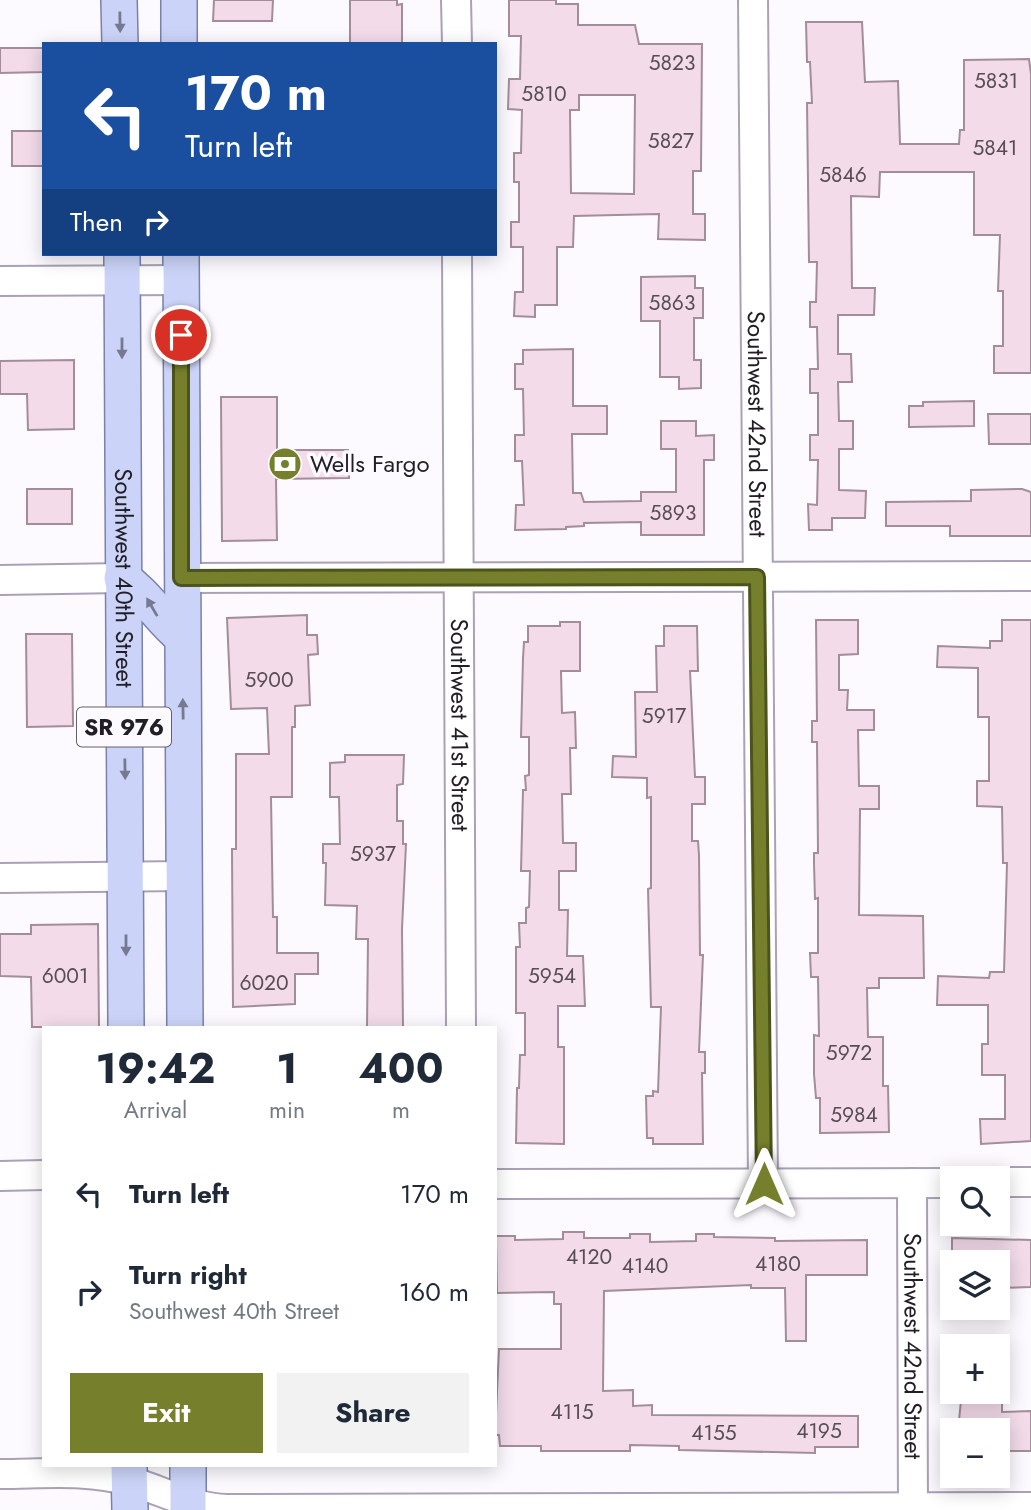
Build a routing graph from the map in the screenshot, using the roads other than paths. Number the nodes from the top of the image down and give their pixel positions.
1 (119, 0) edge
2 (179, 0) edge
3 (456, 0) edge
4 (753, 0) edge
5 (120, 42) edge
6 (179, 42) edge
7 (457, 42) edge
8 (457, 256) edge
9 (122, 267) edge
10 (181, 267) edge
11 (0, 281) edge
12 (1031, 576) edge
13 (459, 577) junction
14 (757, 577) junction
15 (122, 578) junction
16 (181, 578) junction
17 (0, 580) edge
18 (182, 638) junction
19 (185, 876) junction
20 (126, 877) junction
21 (0, 878) edge
22 (126, 1026) edge
23 (185, 1026) edge
24 (461, 1026) edge
25 (42, 1175) edge
26 (0, 1176) edge
27 (940, 1182) edge
28 (1010, 1182) edge
29 (1031, 1182) edge
30 (912, 1183) junction
31 (497, 1184) edge
32 (764, 1184) junction
33 (188, 1467) edge
34 (0, 1474) edge
35 (130, 1485) edge
36 (188, 1506) edge
37 (1031, 1507) edge
38 (913, 1509) edge

1 -> 5 main road
2 - 6 main road
3 - 7 street
4 - 14 street, Southwest 42nd Street
8 - 13 street, Southwest 41st Street
9 - 10 street
9 - 11 street
9 -> 15 main road, Southwest 40th Street / SR 976
10 - 16 main road, SR 976
12 - 14 street
13 - 14 street
13 - 16 street
13 - 24 street, Southwest 41st Street
14 - 32 street, Southwest 42nd Street
15 - 17 street
18 -> 15 main road
15 -> 20 main road, Southwest 40th Street / SR 976
16 - 18 main road, SR 976
19 -> 18 main road, SR 976
19 - 20 street
19 - 23 main road, SR 976
20 - 21 street
20 -> 22 main road, Southwest 40th Street / SR 976
25 - 26 street
27 - 30 street
28 - 29 street
30 - 32 street
30 - 38 street, Southwest 42nd Street
31 - 32 street
33 - 36 main road
34 - 35 street
35 - 36 street
36 - 38 street
37 - 38 street

